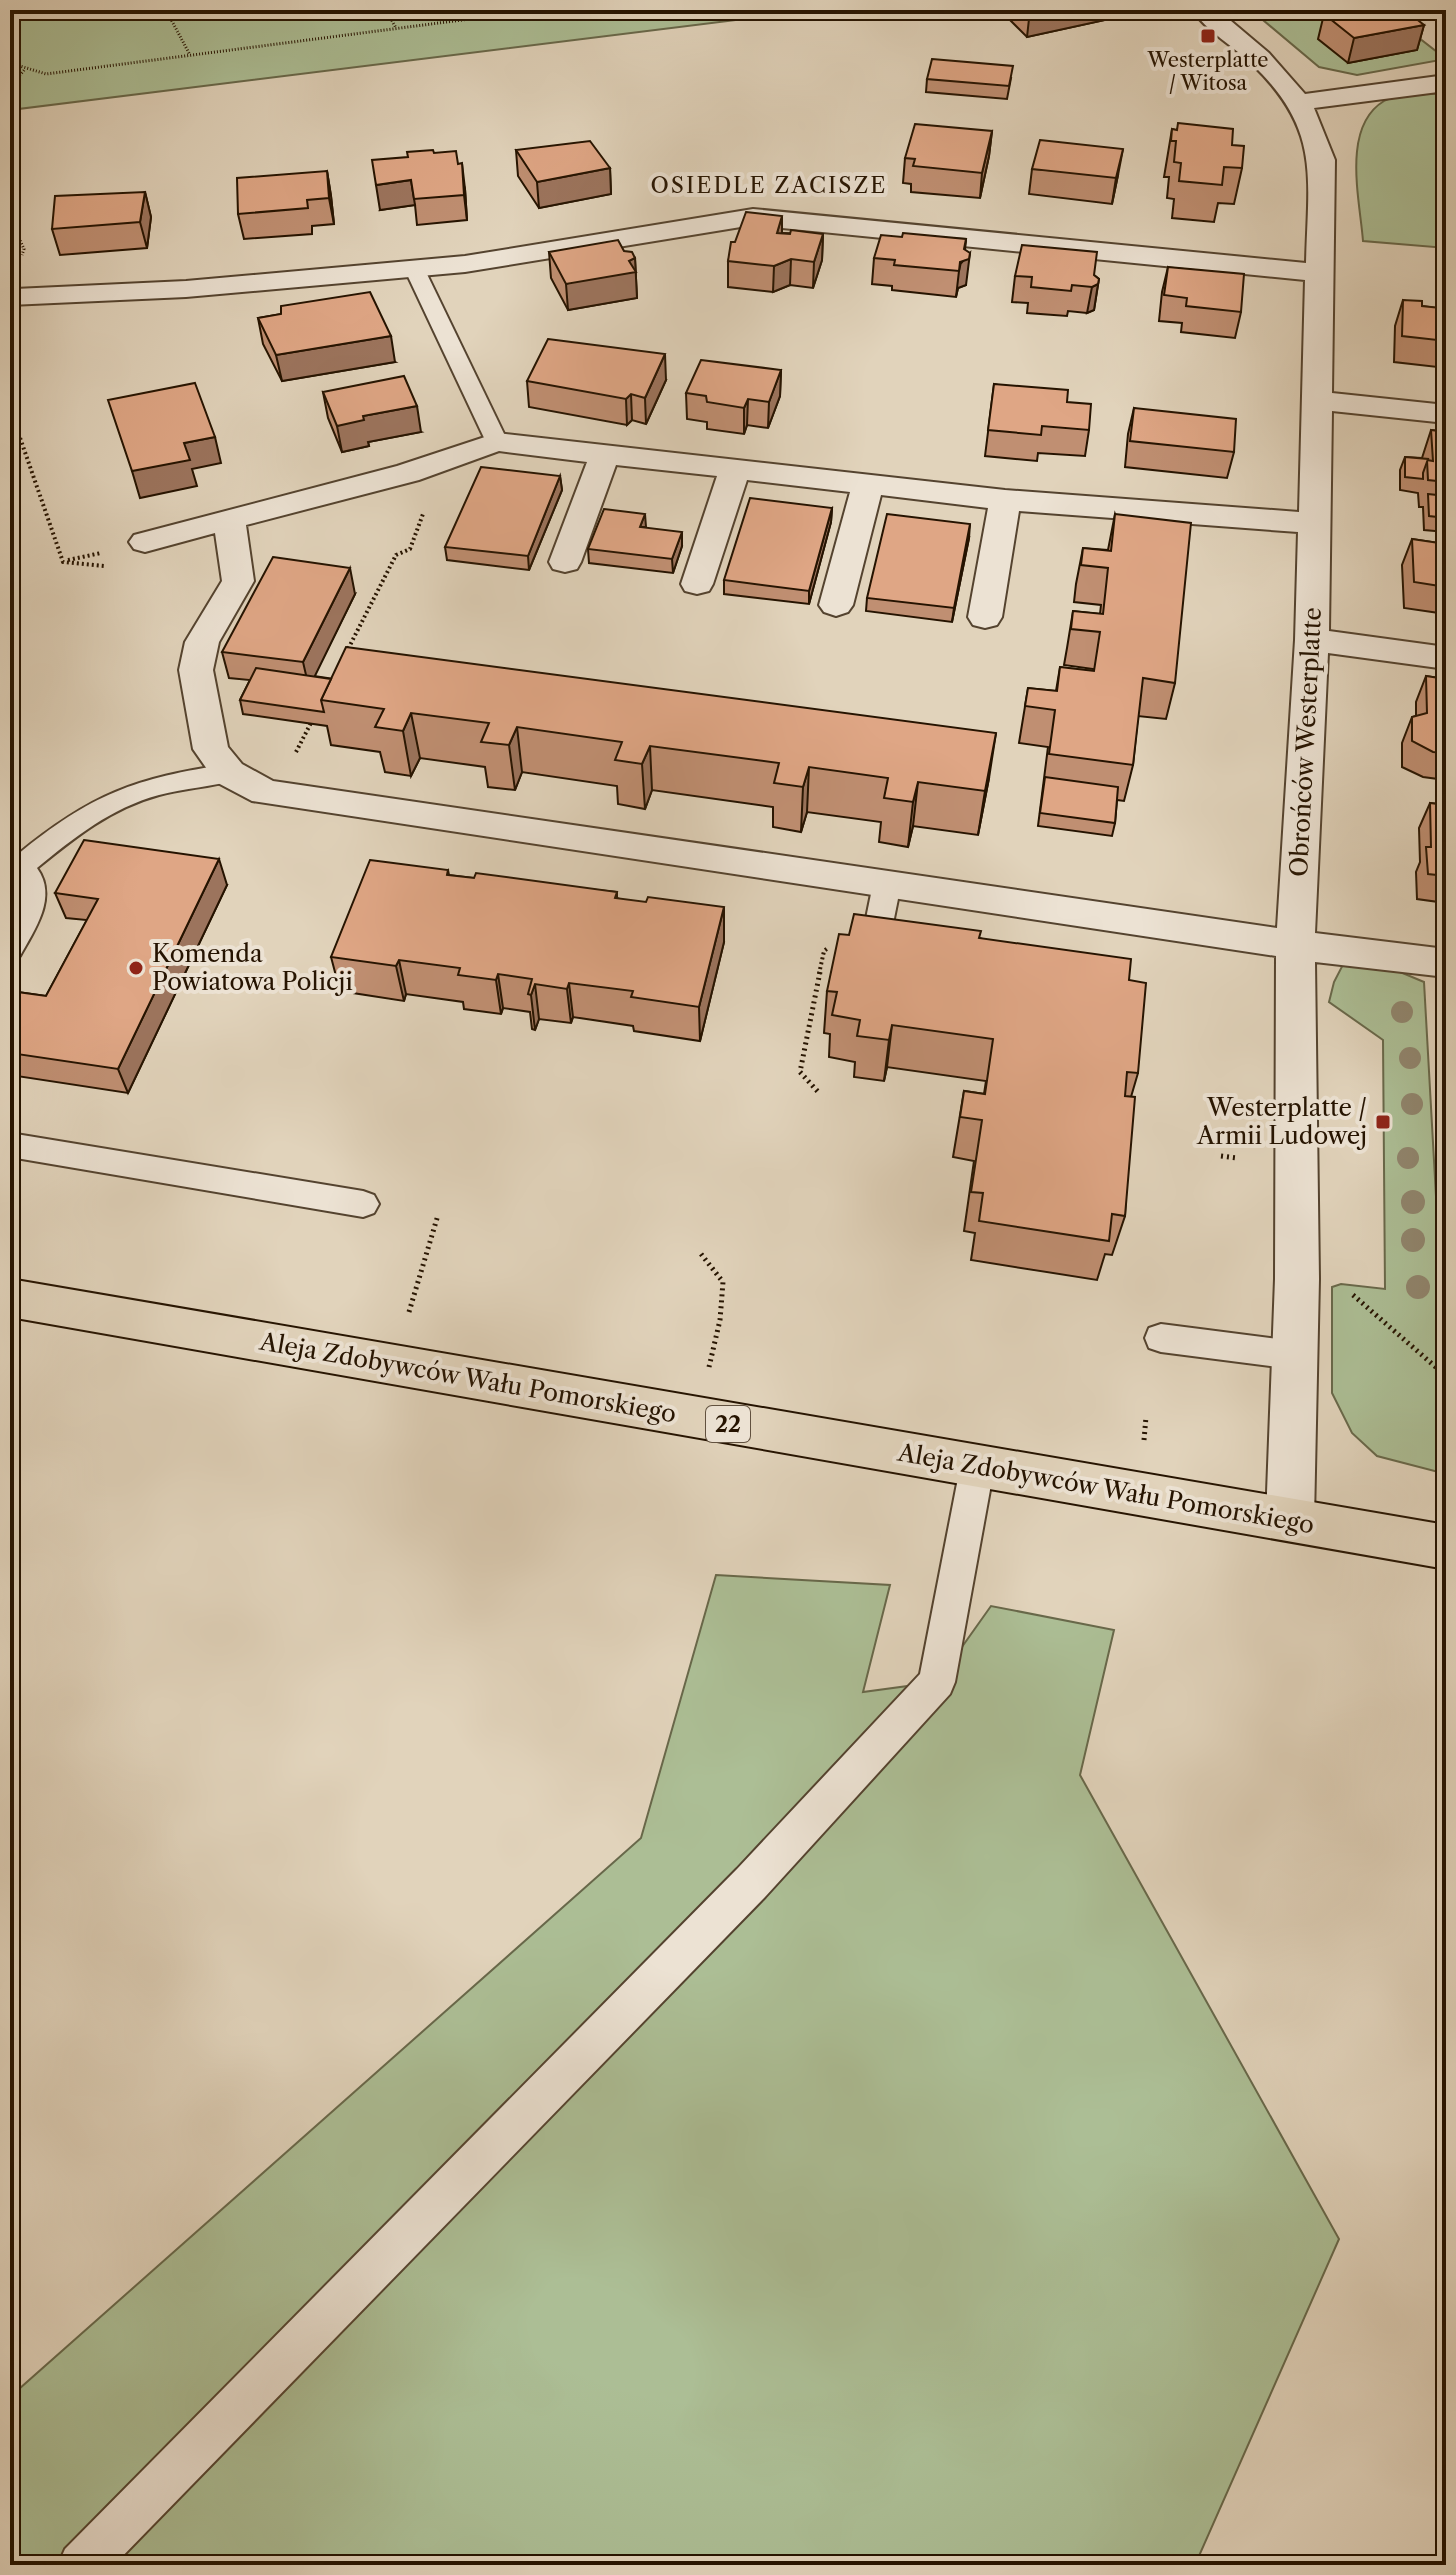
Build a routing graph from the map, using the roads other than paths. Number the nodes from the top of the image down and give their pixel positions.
1 (1204, 10) edge
2 (1446, 83) edge
3 (1301, 102) junction
4 (414, 268) junction
5 (1322, 273) junction
6 (15, 298) dead end
7 (1315, 400) junction
8 (1446, 414) edge
9 (497, 442) junction
10 (605, 454) junction
11 (735, 469) junction
12 (868, 485) junction
13 (1005, 500) junction
14 (230, 522) junction
15 (1314, 523) junction
16 (145, 542) dead end
17 (565, 562) dead end
18 (697, 584) dead end
19 (836, 605) dead end
20 (985, 617) dead end
21 (1312, 640) junction
22 (1446, 658) edge
23 (229, 773) junction
24 (15, 865) edge
25 (887, 884) junction
26 (1295, 945) junction
27 (874, 948) edge
28 (10, 949) edge
29 (1446, 963) edge
30 (10, 1145) edge
31 (363, 1204) dead end
32 (10, 1298) edge
33 (1161, 1338) dead end
34 (1293, 1355) junction
35 (977, 1468) junction
36 (1290, 1519) junction
37 (1446, 1547) edge
38 (81, 2565) edge

1 - 3 street, Obrońców Westerplatte
2 - 3 street
3 - 5 street, Obrońców Westerplatte
4 - 5 street
4 - 6 street
4 - 9 lane
5 - 7 street, Obrońców Westerplatte
7 - 8 street
7 - 15 street, Obrońców Westerplatte
9 - 10 street
9 - 14 street
10 - 11 street
10 - 17 street
11 - 12 street
11 - 18 street
12 - 13 street
12 - 19 street
13 - 15 street
13 - 20 street
14 - 16 street
14 - 23 street
15 - 21 street, Obrońców Westerplatte
21 - 22 street
21 - 26 street, Obrońców Westerplatte
23 - 24 lane
23 - 25 street
24 - 28 lane
25 - 26 street
25 - 27 lane
26 - 29 street
26 - 34 street, Obrońców Westerplatte
30 - 31 lane
32 - 35 main road, Aleja Zdobywców Wału Pomorskiego / 22
33 - 34 lane
34 - 36 street, Obrońców Westerplatte
35 - 36 main road, Aleja Zdobywców Wału Pomorskiego / 22
35 - 38 lane
36 - 37 main road, Aleja Zdobywców Wału Pomorskiego / 22

